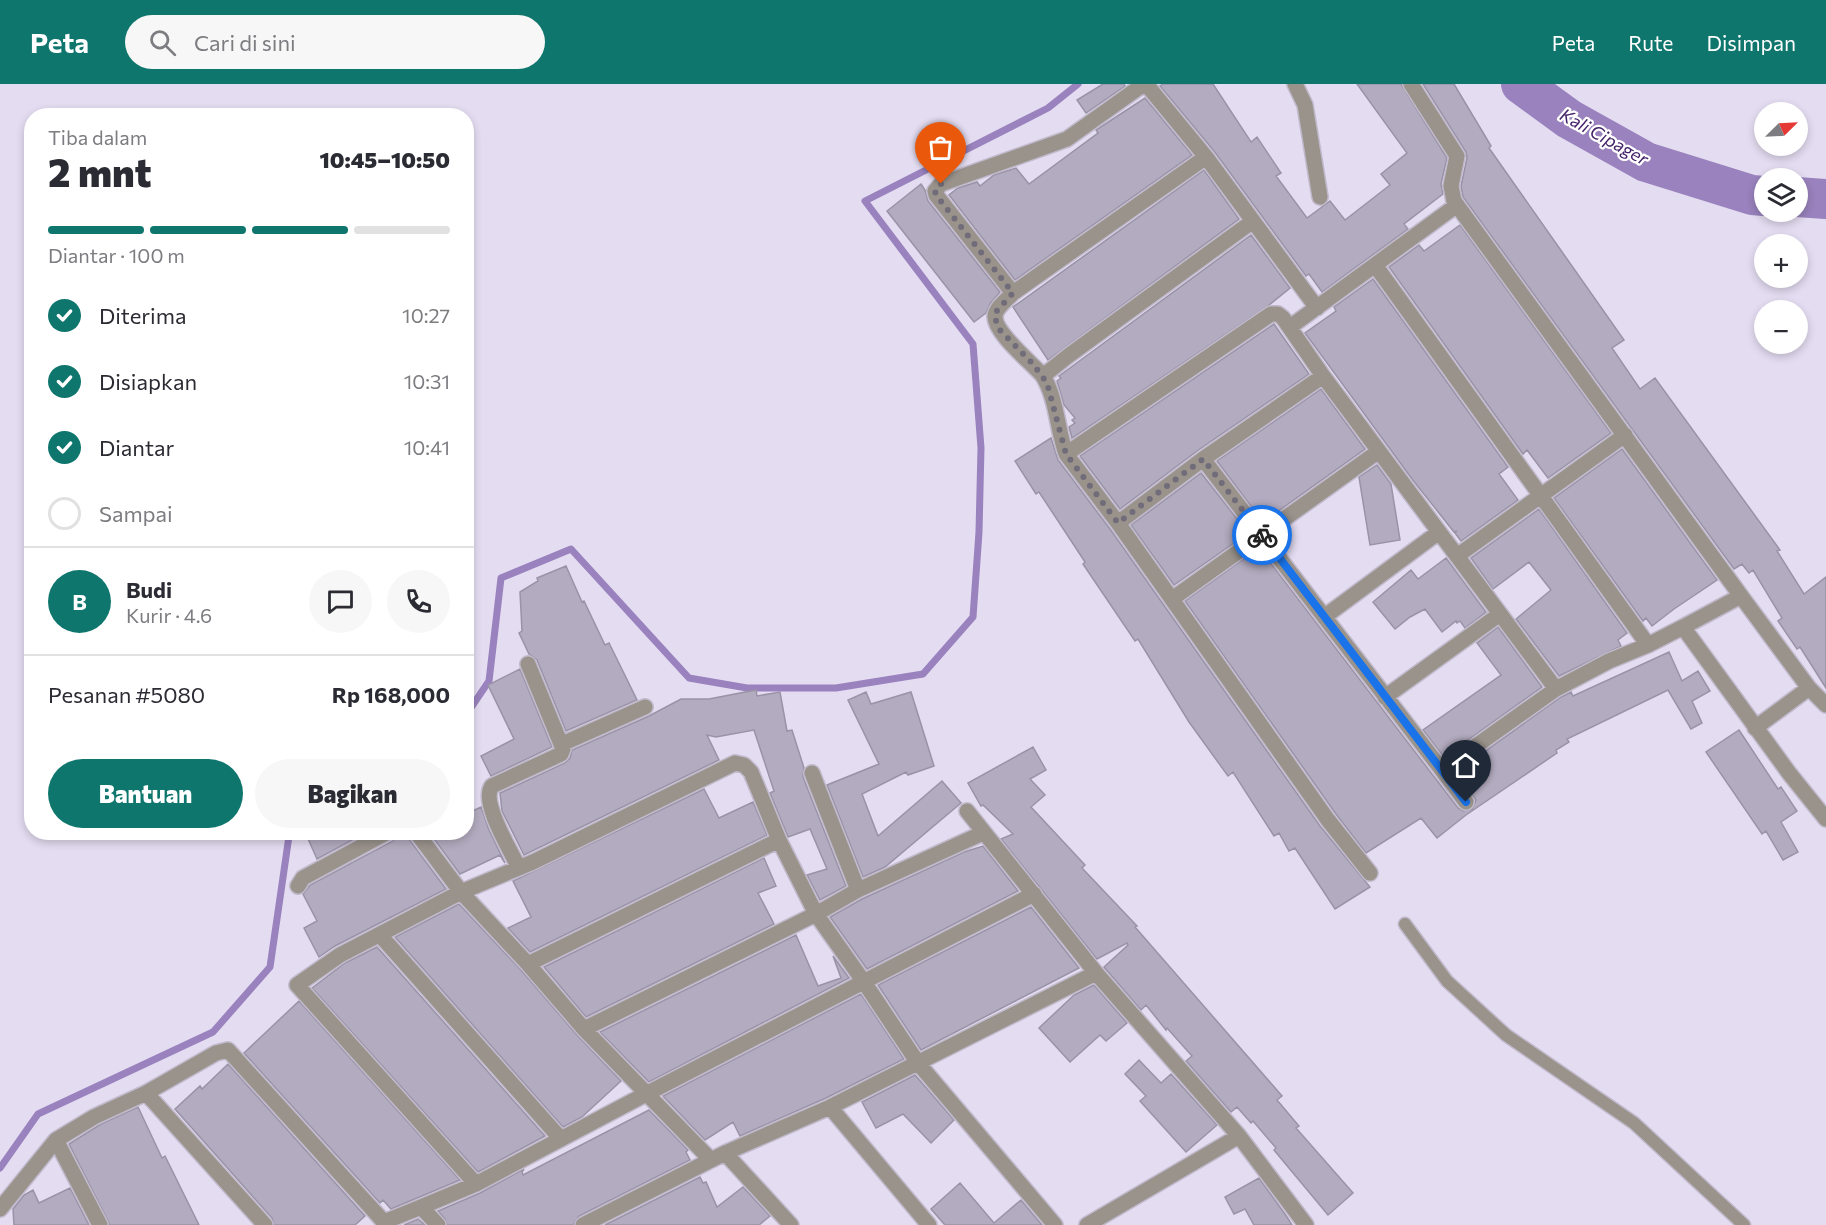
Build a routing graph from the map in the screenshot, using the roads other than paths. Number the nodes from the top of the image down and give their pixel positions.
1 (1145, 84) edge
2 (1295, 84) edge
3 (1410, 84) edge
4 (1206, 157) junction
5 (1320, 197) dead end
6 (1457, 205) junction
7 (1253, 221) junction
8 (1375, 265) junction
9 (1013, 293) junction
10 (1317, 308) junction
11 (1290, 327) junction
12 (1043, 376) junction
13 (1323, 376) junction
14 (1625, 435) junction
15 (1379, 451) junction
16 (1066, 454) junction
17 (1203, 459) junction
18 (1540, 495) junction
19 (1118, 523) junction
20 (1439, 532) junction
21 (1262, 535) junction
22 (1457, 556) junction
23 (1741, 596) junction
24 (1172, 599) junction
25 (1500, 614) junction
26 (1324, 617) junction
27 (1683, 627) junction
28 (1648, 645) junction
29 (528, 664) dead end
30 (1809, 688) junction
31 (1556, 689) junction
32 (1385, 697) junction
33 (1826, 705) edge
34 (645, 707) dead end
35 (1755, 728) junction
36 (562, 744) junction
37 (1442, 770) junction
38 (812, 773) dead end
39 (1466, 802) dead end
40 (967, 811) dead end
41 (1826, 819) edge
42 (983, 833) junction
43 (373, 840) edge
44 (422, 840) edge
45 (779, 840) junction
46 (519, 868) junction
47 (1370, 873) dead end
48 (298, 886) dead end
49 (858, 890) junction
50 (461, 892) junction
51 (1034, 894) junction
52 (816, 914) junction
53 (1405, 924) dead end
54 (381, 935) junction
55 (528, 964) junction
56 (1096, 973) junction
57 (864, 982) junction
58 (584, 1029) junction
59 (918, 1063) junction
60 (146, 1093) junction
61 (646, 1094) junction
62 (830, 1107) junction
63 (1239, 1136) junction
64 (561, 1139) junction
65 (56, 1140) junction
66 (725, 1153) junction
67 (711, 1160) junction
68 (476, 1184) junction
69 (421, 1207) junction
70 (0, 1209) edge
71 (381, 1224) edge
72 (786, 1224) edge
73 (100, 1225) edge
74 (265, 1225) edge
75 (438, 1225) edge
76 (583, 1225) edge
77 (929, 1225) edge
78 (1055, 1225) edge
79 (1087, 1225) edge
80 (1306, 1225) edge
81 (1744, 1225) edge

1 - 4 street
1 - 9 street
2 - 5 street
3 - 6 street
4 - 7 street
4 - 9 street
6 - 8 street
6 - 14 street
7 - 10 street
7 - 12 street
8 - 10 street
8 - 18 street
9 - 12 street
10 - 11 street
11 - 13 street
11 - 16 street
12 - 16 street
13 - 15 street
13 - 17 street
14 - 18 street
14 - 23 street
15 - 20 street
15 - 21 street
16 - 19 street
17 - 19 street
17 - 21 street
18 - 22 street
18 - 28 street
19 - 24 street
20 - 22 street
20 - 26 street
21 - 24 street
21 - 26 street
22 - 25 street
23 - 27 street
23 - 30 street
24 - 47 street
25 - 31 street
25 - 32 street
26 - 32 street
27 - 28 street
27 - 35 street
28 - 31 street
29 - 36 street
30 - 33 street
30 - 35 street
31 - 37 street
32 - 37 street
34 - 36 street
35 - 41 street
36 - 46 street
37 - 39 street
38 - 49 street
40 - 42 street
42 - 49 street
42 - 51 street
43 - 48 street
44 - 50 street
45 - 46 street
45 - 52 street
45 - 55 street
46 - 50 street
49 - 52 street
50 - 54 street
50 - 55 street
51 - 56 street
51 - 57 street
52 - 57 street
52 - 58 street
53 - 81 lane
54 - 64 street
54 - 68 street
55 - 58 street
56 - 59 street
56 - 63 street
57 - 59 street
57 - 61 street
58 - 61 street
59 - 62 street
59 - 78 street
60 - 65 street
60 - 71 street
60 - 74 street
61 - 64 street
61 - 67 street
62 - 66 street
62 - 77 street
63 - 79 street
63 - 80 street
64 - 68 street
65 - 70 street
65 - 73 street
66 - 67 street
66 - 72 street
67 - 76 street
68 - 69 street
69 - 71 street
69 - 75 street

